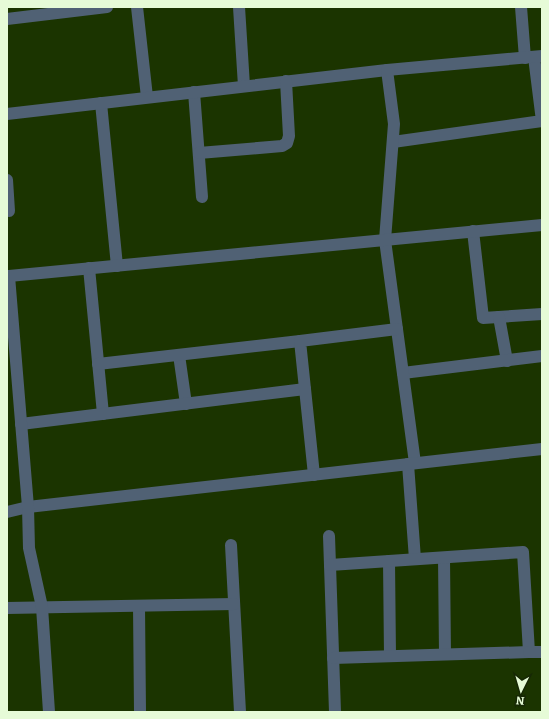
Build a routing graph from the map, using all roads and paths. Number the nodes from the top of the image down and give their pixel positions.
1 (107, 7) edge
2 (137, 7) edge
3 (239, 7) edge
4 (521, 7) edge
5 (95, 8) edge
6 (7, 18) edge
7 (534, 57) edge
8 (387, 70) junction
9 (286, 81) junction
10 (244, 86) junction
11 (194, 92) junction
12 (147, 97) junction
13 (101, 103) junction
14 (7, 114) edge
15 (393, 142) junction
16 (199, 153) junction
17 (7, 180) edge
18 (202, 197) dead end
19 (9, 211) dead end
20 (542, 224) edge
21 (473, 231) junction
22 (385, 240) junction
23 (116, 266) junction
24 (89, 268) junction
25 (542, 314) edge
26 (10, 316) edge
27 (499, 317) junction
28 (397, 329) junction
29 (300, 341) junction
30 (179, 355) junction
31 (542, 356) edge
32 (507, 361) junction
33 (98, 364) junction
34 (403, 373) junction
35 (305, 389) junction
36 (186, 404) junction
37 (103, 414) junction
38 (21, 424) junction
39 (542, 449) edge
40 (411, 464) junction
41 (314, 475) junction
42 (28, 507) junction
43 (7, 512) edge
44 (329, 536) dead end
45 (232, 546) dead end
46 (444, 558) junction
47 (415, 559) junction
48 (388, 561) junction
49 (330, 565) junction
50 (234, 604) junction
51 (139, 606) junction
52 (42, 607) junction
53 (7, 608) edge
54 (529, 652) junction
55 (542, 652) edge
56 (445, 654) junction
57 (390, 656) junction
58 (333, 658) junction
59 (49, 712) edge
60 (140, 712) edge
61 (240, 712) edge
62 (335, 712) edge

1 - 5 street
2 - 12 street
3 - 10 street
4 - 7 street
5 - 6 street
7 - 8 street
7 - 15 street
8 - 9 street
8 - 15 street
9 - 10 street
9 - 16 street
10 - 11 street
11 - 12 street
11 - 16 street
12 - 13 street
13 - 14 street
13 - 23 street
15 - 22 street
16 - 18 street
17 - 19 street
20 - 21 street
21 - 22 street
21 - 27 street
22 - 23 street
22 - 28 street
23 - 24 street
24 - 26 street
24 - 33 street
25 - 27 street
26 - 38 street
27 - 32 street
28 - 29 street
28 - 34 street
29 - 30 street
29 - 35 street
30 - 33 street
30 - 36 street
31 - 32 street
32 - 34 street
33 - 37 street
34 - 40 street
35 - 36 street
35 - 41 street
36 - 37 street
37 - 38 street
38 - 42 street
39 - 40 street
40 - 41 street
40 - 47 street
41 - 42 street
42 - 43 street
42 - 52 street
44 - 49 street
45 - 50 street
46 - 47 street
46 - 54 street
46 - 56 street
47 - 48 street
48 - 49 street
48 - 57 street
49 - 58 street
50 - 51 street
50 - 61 street
51 - 52 street
51 - 60 street
52 - 53 street
52 - 59 street
54 - 55 street
54 - 56 street
56 - 57 street
57 - 58 street
58 - 62 street

